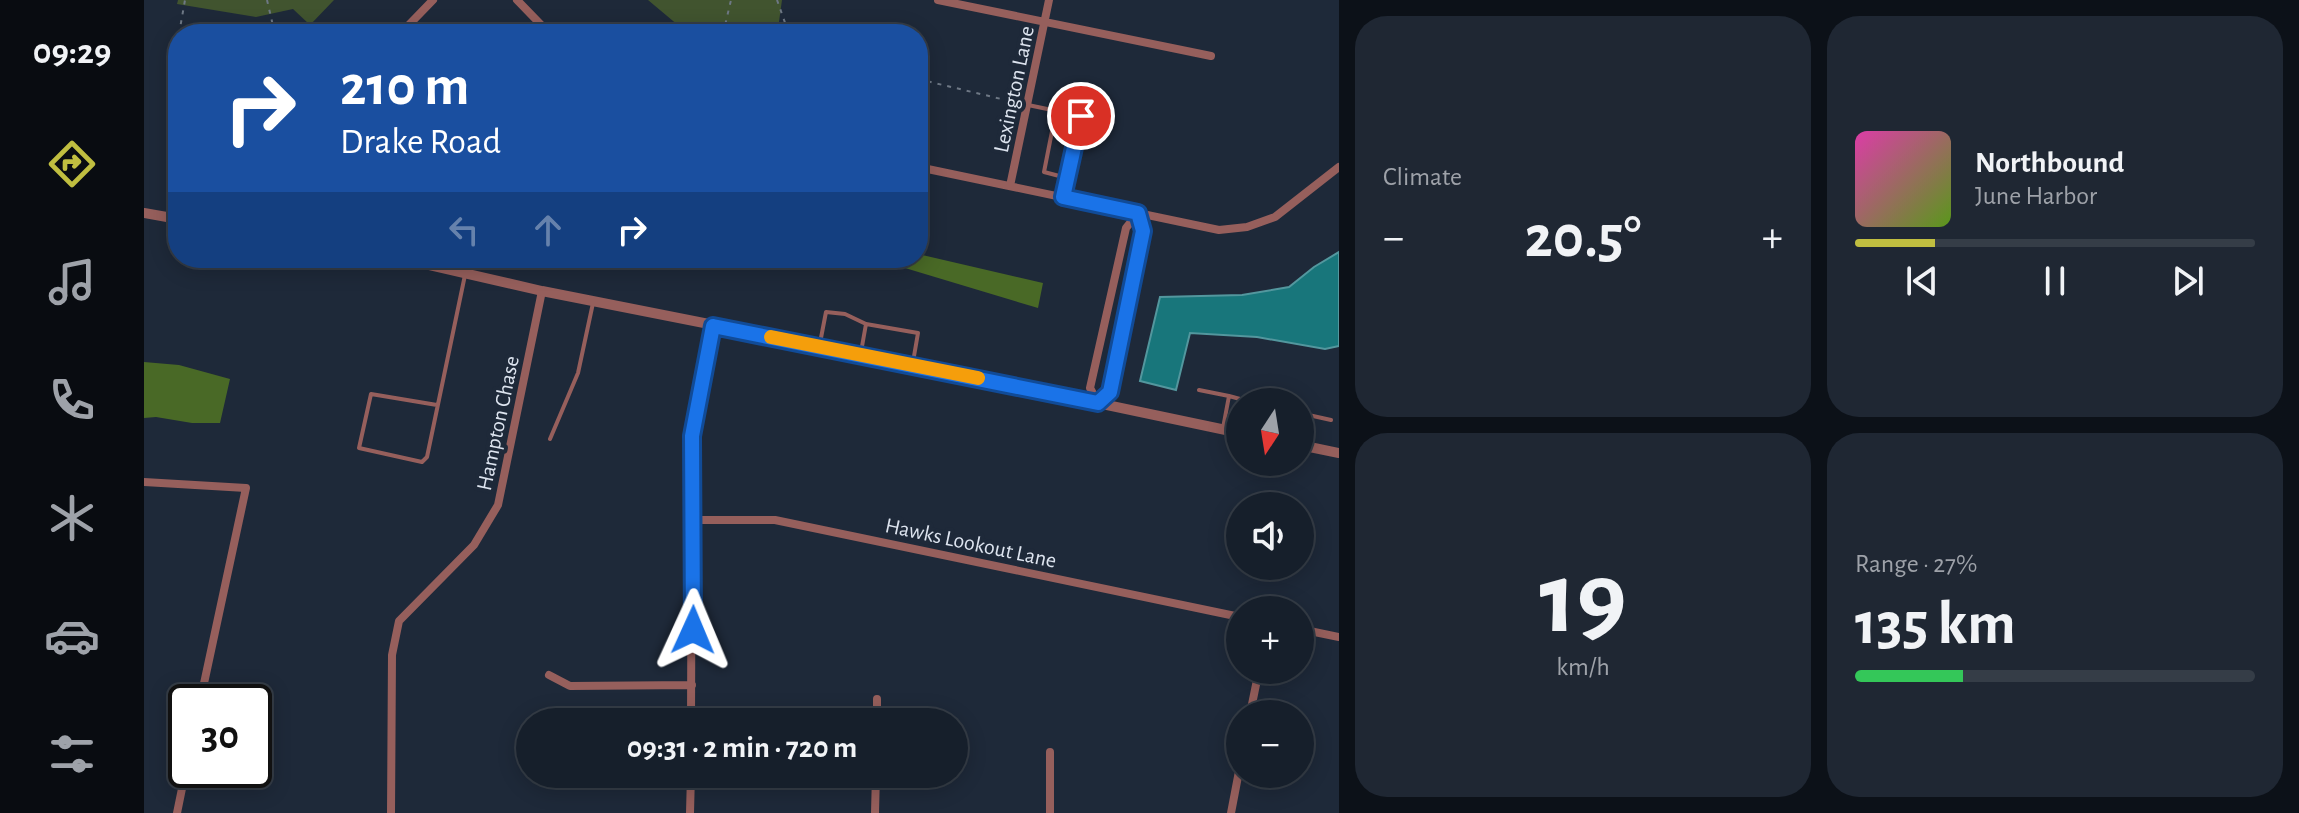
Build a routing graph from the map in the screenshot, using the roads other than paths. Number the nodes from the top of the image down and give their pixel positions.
1 (433, 0) edge
2 (517, 0) edge
3 (938, 0) edge
4 (1049, 0) edge
5 (1045, 22) junction
6 (410, 24) edge
7 (540, 24) edge
8 (1211, 56) dead end
9 (1027, 105) junction
10 (1056, 111) junction
11 (1339, 167) edge
12 (928, 169) edge
13 (1067, 178) junction
14 (1010, 186) junction
15 (1063, 197) junction
16 (144, 213) edge
17 (1138, 213) junction
18 (168, 217) edge
19 (447, 268) edge
20 (466, 272) junction
21 (542, 291) junction
22 (593, 301) junction
23 (866, 324) junction
24 (713, 326) junction
25 (819, 346) junction
26 (860, 354) junction
27 (912, 364) junction
28 (1199, 390) dead end
29 (1226, 395) edge
30 (1098, 403) junction
31 (437, 405) junction
32 (1226, 413) edge
33 (1314, 416) edge
34 (1331, 420) dead end
35 (1223, 430) junction
36 (1226, 431) edge
37 (550, 439) dead end
38 (1314, 448) edge
39 (1339, 453) edge
40 (144, 482) edge
41 (694, 520) junction
42 (1226, 614) edge
43 (1314, 632) edge
44 (1339, 637) edge
45 (549, 675) dead end
46 (204, 684) edge
47 (692, 685) junction
48 (877, 699) dead end
49 (691, 708) edge
50 (877, 708) edge
51 (1050, 752) dead end
52 (182, 788) edge
53 (691, 788) edge
54 (876, 788) edge
55 (1236, 788) edge
56 (177, 813) edge
57 (391, 813) edge
58 (690, 813) edge
59 (875, 813) edge
60 (1050, 813) edge
61 (1231, 813) edge

1 - 6 street
2 - 7 street
3 - 5 street
4 - 5 street, Lexington Lane
5 - 8 street
5 - 9 street, Lexington Lane
9 - 10 lane
9 - 14 street, Lexington Lane
10 - 13 lane
10 - 13 lane
11 - 17 street
12 - 14 street
13 - 15 lane
14 - 15 street
15 - 17 street
16 - 18 street
17 - 30 street
17 - 30 street
19 - 20 street
20 - 21 street
20 - 31 lane
21 - 22 street
21 - 57 street, Hampton Chase
22 - 24 street
22 - 37 lane
23 - 25 lane
23 - 26 lane
23 - 27 lane
24 - 25 street
24 - 41 street
25 - 26 street
26 - 27 street
27 - 30 street
28 - 29 lane
30 - 35 street
31 - 31 lane
32 - 35 lane
33 - 34 lane
35 - 36 street
38 - 39 street
40 - 46 street
41 - 42 street, Hawks Lookout Lane
41 - 47 street
43 - 44 street
45 - 47 street
47 - 49 street
48 - 50 street
51 - 60 street
52 - 56 street
53 - 58 street
54 - 59 street
55 - 61 street

